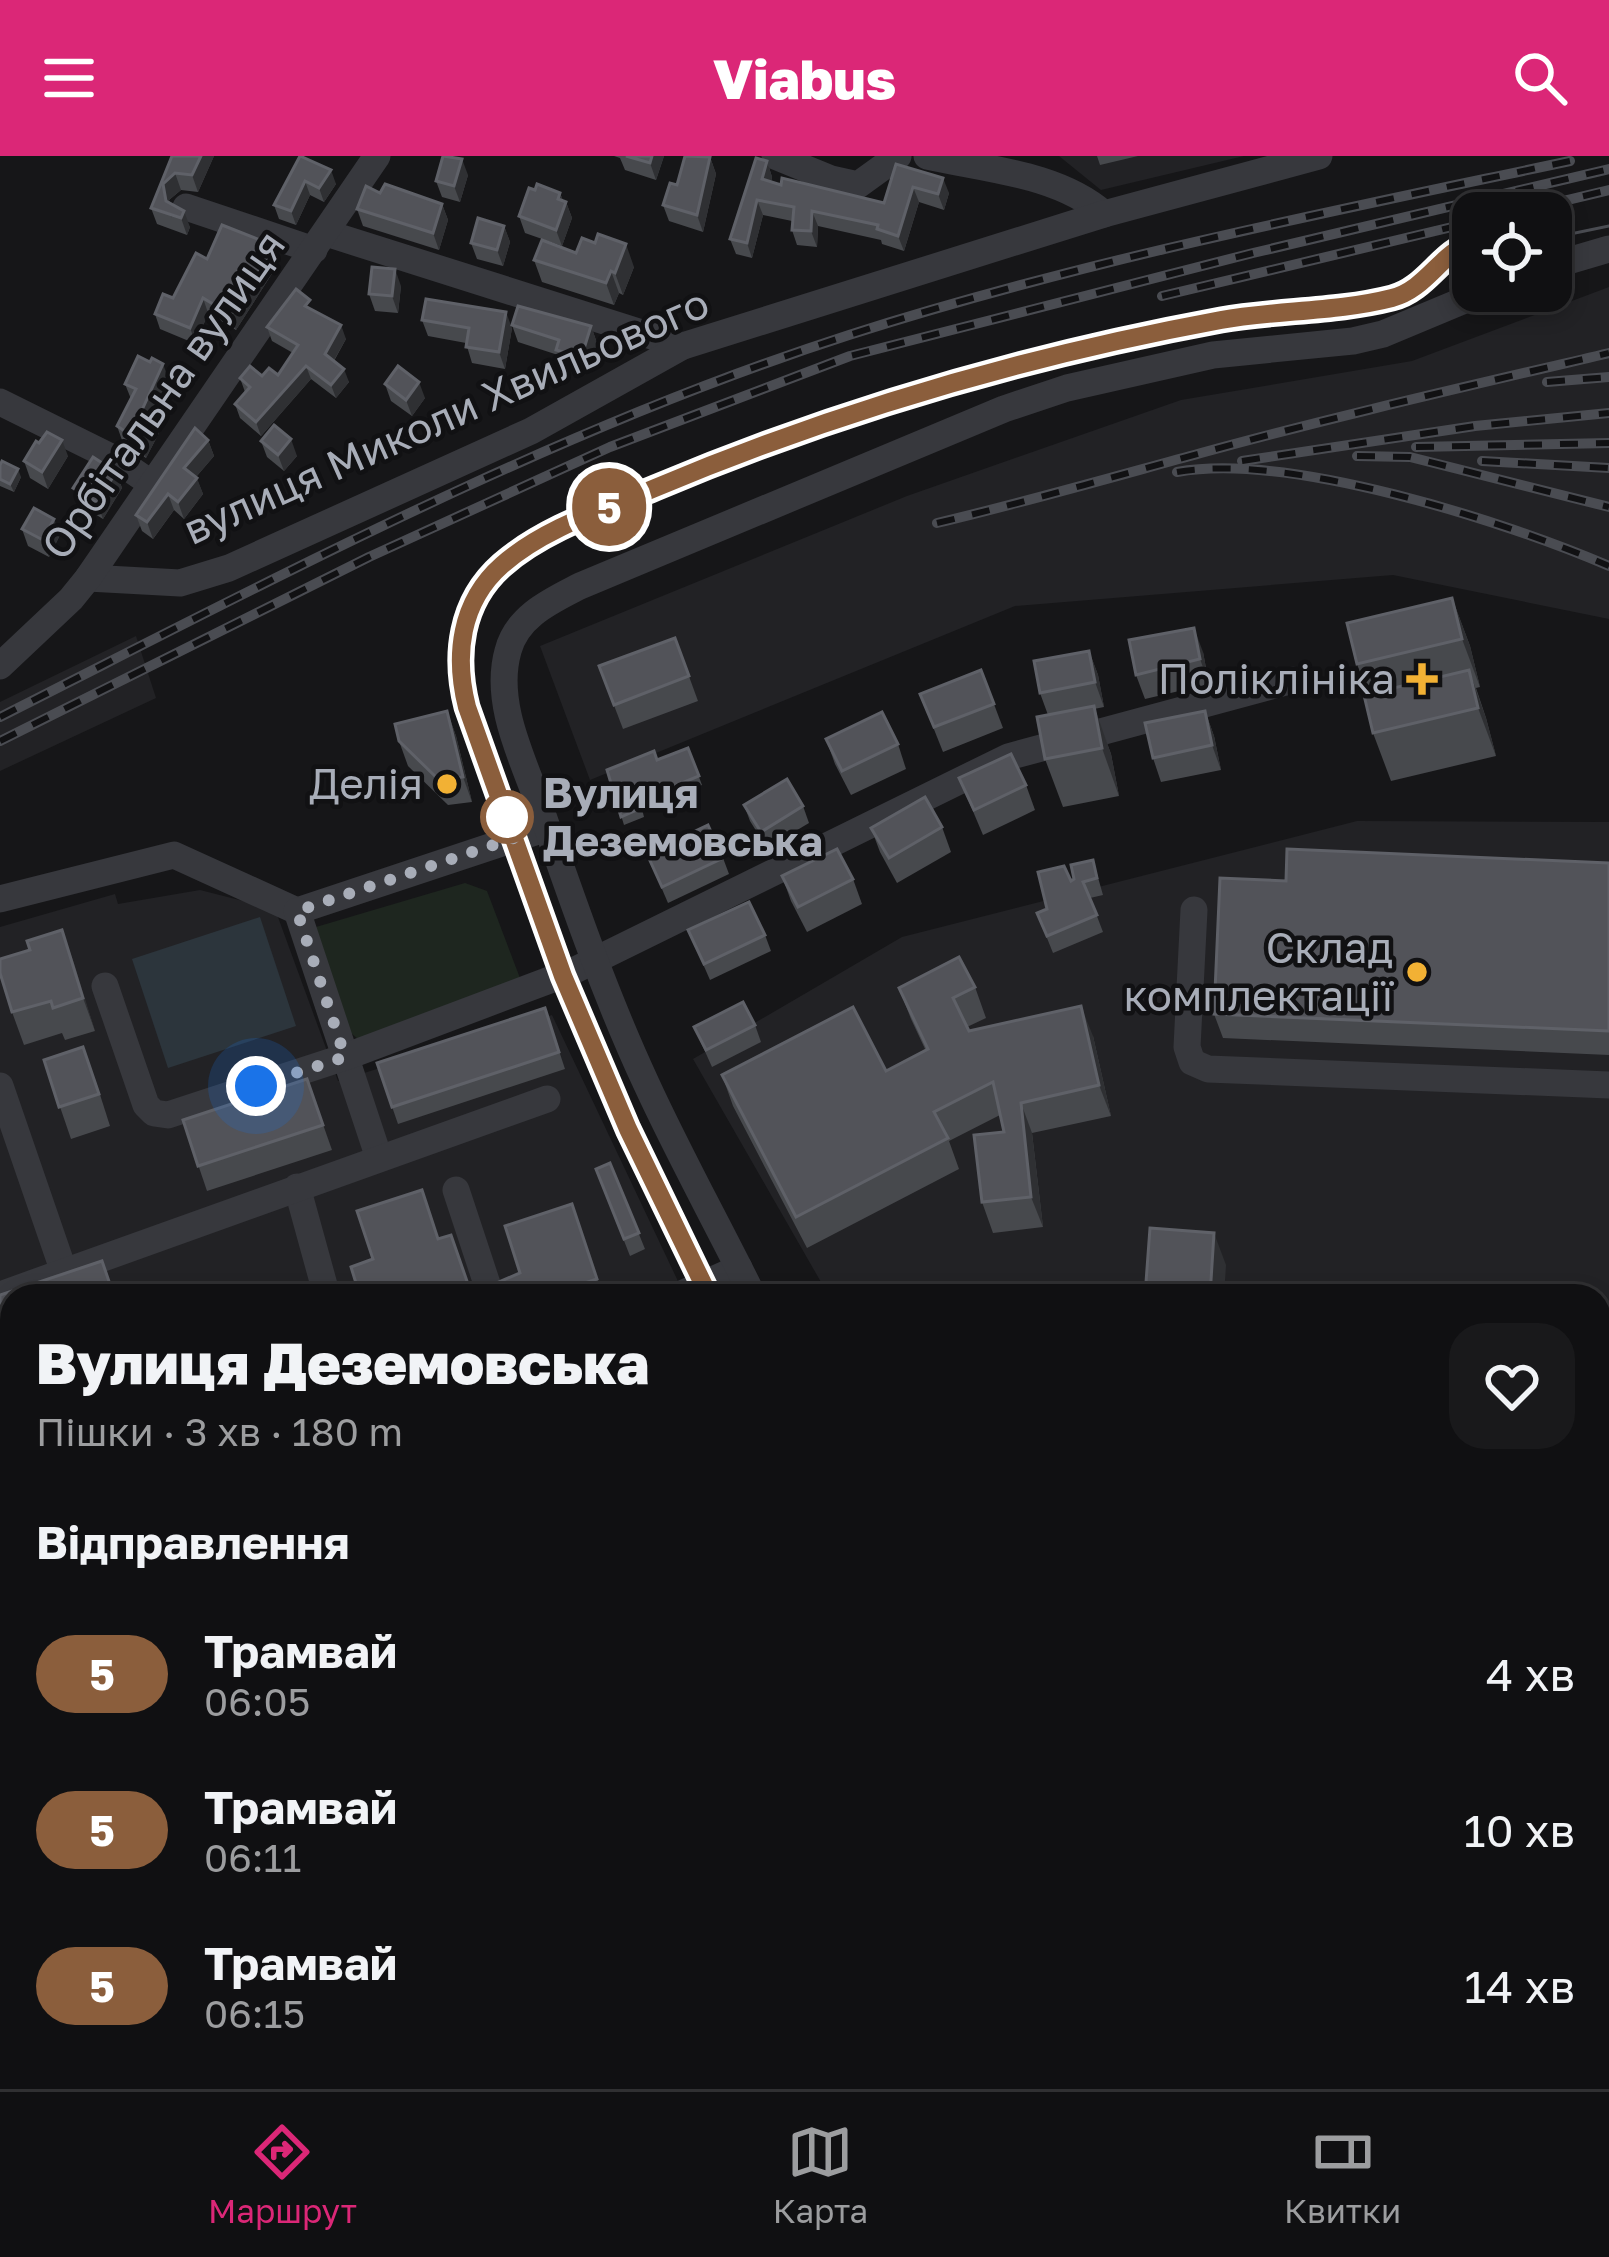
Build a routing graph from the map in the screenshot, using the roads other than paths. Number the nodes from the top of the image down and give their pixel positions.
1 (376, 156) edge
2 (775, 156) edge
3 (898, 156) edge
4 (927, 156) edge
5 (1310, 157) edge
6 (186, 207) edge
7 (1104, 214) junction
8 (320, 242) junction
9 (1609, 249) edge
10 (1572, 260) edge
11 (1452, 305) edge
12 (682, 346) junction
13 (0, 402) edge
14 (152, 484) junction
15 (88, 578) junction
16 (0, 666) edge
17 (1294, 680) dead end
18 (547, 828) junction
19 (0, 899) edge
20 (1194, 910) dead end
21 (297, 911) junction
22 (595, 962) junction
23 (105, 986) dead end
24 (345, 1057) junction
25 (0, 1085) edge
26 (1609, 1085) edge
27 (547, 1099) dead end
28 (380, 1159) junction
29 (297, 1187) junction
30 (456, 1190) dead end
31 (740, 1268) junction
32 (64, 1272) junction
33 (31, 1284) edge
34 (324, 1284) edge
35 (487, 1284) edge
36 (704, 1284) edge
37 (747, 1284) edge

1 - 8 street, Орбітальна вулиця
2 - 3 street
4 - 7 street
5 - 7 street, вулиця Миколи Хвильового
6 - 8 street
7 - 12 street, вулиця Миколи Хвильового
8 - 12 street
8 - 14 street, Орбітальна вулиця
9 - 10 street
11 - 18 street
12 - 15 street, вулиця Миколи Хвильового
13 - 14 street
14 - 15 street, Орбітальна вулиця
15 - 16 street, Орбітальна вулиця
17 - 22 street
18 - 21 street
18 - 22 street
19 - 21 street
20 - 26 street
21 - 24 street
22 - 24 street
22 - 31 street
23 - 24 street
24 - 28 street
25 - 32 street
27 - 28 street
28 - 29 street
29 - 32 street
29 - 34 street
30 - 35 street
31 - 36 street
31 - 37 street
32 - 33 street

